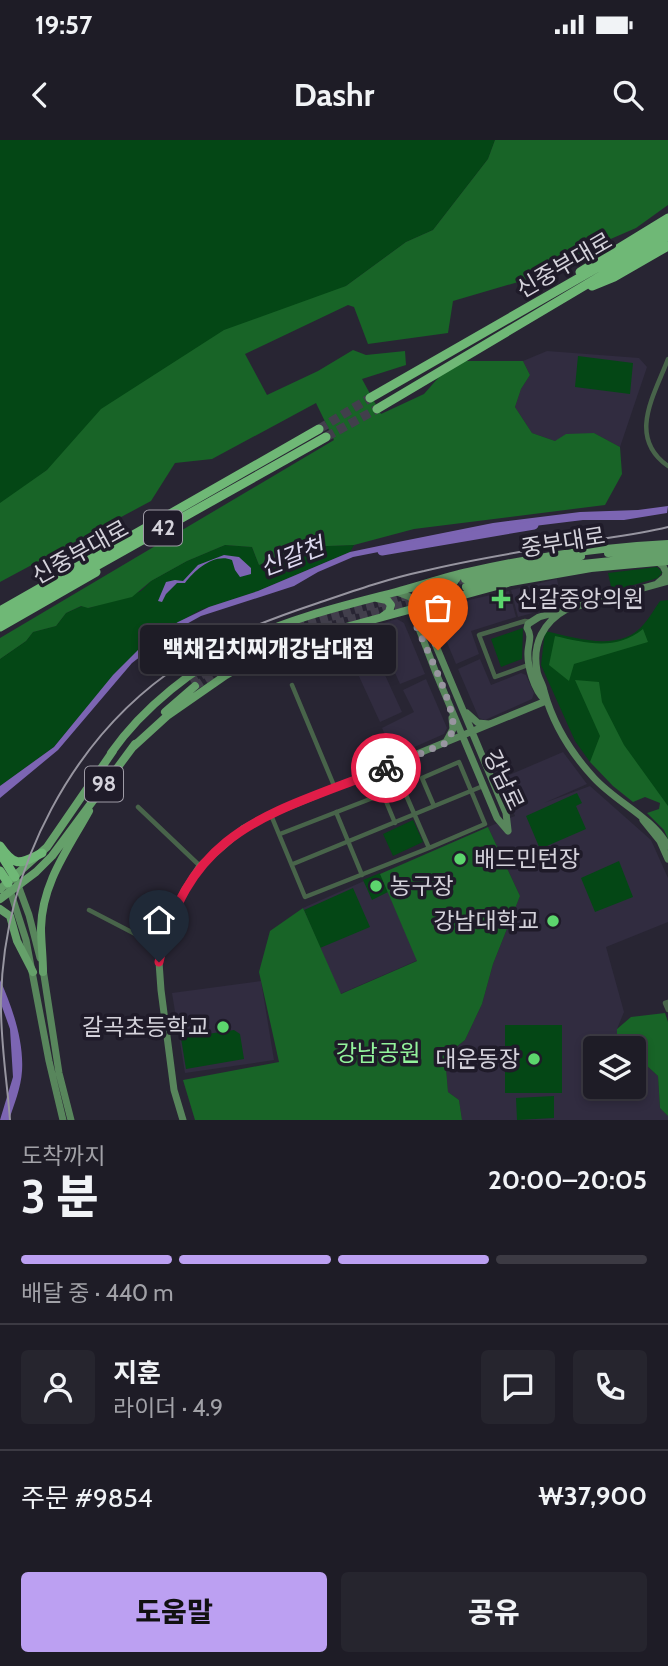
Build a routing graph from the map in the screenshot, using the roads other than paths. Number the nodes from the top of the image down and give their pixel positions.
1 (668, 218) edge
2 (668, 227) edge
3 (668, 236) edge
4 (668, 246) edge
5 (575, 291) junction
6 (515, 316) junction
7 (668, 359) edge
8 (370, 398) tunnel mouth
9 (377, 409) tunnel mouth
10 (319, 429) tunnel mouth
11 (326, 437) tunnel mouth
12 (668, 466) edge
13 (194, 511) junction
14 (668, 544) edge
15 (668, 550) edge
16 (668, 555) edge
17 (668, 561) edge
18 (658, 562) junction
19 (464, 578) junction
20 (668, 581) edge
21 (654, 585) junction
22 (396, 592) junction
23 (460, 595) junction
24 (375, 597) junction
25 (441, 600) junction
26 (416, 606) junction
27 (567, 609) junction
28 (0, 611) edge
29 (394, 614) junction
30 (557, 615) junction
31 (380, 619) junction
32 (0, 620) edge
33 (426, 621) junction
34 (416, 625) junction
35 (0, 627) edge
36 (533, 628) junction
37 (430, 632) junction
38 (529, 665) junction
39 (537, 674) junction
40 (292, 685) dead end
41 (546, 701) junction
42 (451, 710) junction
43 (464, 711) junction
44 (490, 724) junction
45 (473, 732) junction
46 (462, 736) junction
47 (446, 743) junction
48 (133, 747) junction
49 (111, 753) junction
50 (393, 765) junction
51 (104, 785) junction
52 (484, 786) junction
53 (335, 788) junction
54 (471, 791) junction
55 (434, 806) junction
56 (138, 807) dead end
57 (336, 812) junction
58 (271, 814) junction
59 (414, 815) junction
60 (643, 820) junction
61 (395, 823) junction
62 (280, 834) junction
63 (348, 842) junction
64 (0, 846) edge
65 (668, 846) edge
66 (429, 848) junction
67 (0, 853) edge
68 (42, 853) junction
69 (668, 859) edge
70 (293, 864) junction
71 (200, 866) junction
72 (5, 868) edge
73 (362, 875) junction
74 (10, 886) edge
75 (0, 900) edge
76 (0, 909) edge
77 (89, 910) dead end
78 (164, 940) junction
79 (33, 972) junction
80 (43, 972) junction
81 (668, 1002) edge
82 (668, 1010) edge
83 (63, 1120) edge
84 (71, 1120) edge
85 (183, 1120) edge

1 - 6 highway
2 - 6 highway, 신중부대로
3 - 5 highway, 신중부대로
4 - 5 highway
5 - 9 highway, 신중부대로
6 - 8 highway, 신중부대로
7 - 12 street
10 - 28 highway, 신중부대로 / 42
11 - 13 highway, 신중부대로 / 42
13 - 32 highway, 신중부대로 / 42
13 - 35 highway
14 - 19 main road
15 - 19 main road, 중부대로
16 - 19 main road, 중부대로
17 - 18 main road
18 - 21 street
18 - 23 main road
19 - 22 main road
19 - 23 main road
19 - 26 street
20 - 21 street
21 - 27 street
22 - 24 main road
22 - 26 street
23 - 25 main road
24 - 31 main road
24 - 49 main road
25 - 26 main road
25 - 37 street
26 - 29 main road
26 - 33 street, 강남로
26 - 34 street, 강남로
27 - 30 street
27 - 36 street
29 - 31 main road
29 - 34 street
30 - 36 street
30 - 39 street
31 - 48 main road
33 - 34 street
33 - 37 street, 강남로
34 - 42 street, 강남로
36 - 38 street
36 - 38 street
36 - 39 street
37 - 43 street, 강남로
38 - 41 street
39 - 41 street
40 - 53 street
41 - 44 street
41 - 60 street
42 - 46 street, 강남로
42 - 47 street
43 - 44 street
43 - 45 street, 강남로
44 - 45 street
45 - 46 street
45 - 52 street, 강남로
46 - 47 street
46 - 52 street, 강남로
47 - 50 street
48 - 49 main road, 98
48 - 51 main road, 98
49 - 68 main road, 98
50 - 53 street
50 - 59 street
51 - 74 main road, 98
51 - 80 main road
52 - 54 street
53 - 58 street
54 - 55 street
54 - 55 street
54 - 66 street
55 - 59 street
56 - 71 street
57 - 61 street
57 - 62 street
57 - 63 street
58 - 62 street
58 - 71 street
59 - 61 street
59 - 66 street
60 - 65 street
60 - 69 street
61 - 63 street
62 - 70 street
63 - 70 street
63 - 73 street
64 - 72 highway
66 - 73 street
67 - 72 highway
68 - 72 highway
68 - 74 main road, 98
70 - 73 street
71 - 78 street
72 - 74 highway
74 - 75 main road, 98
74 - 79 street
74 - 80 street
76 - 79 main road
77 - 78 street
78 - 85 street
79 - 83 street
80 - 84 street
81 - 82 street

